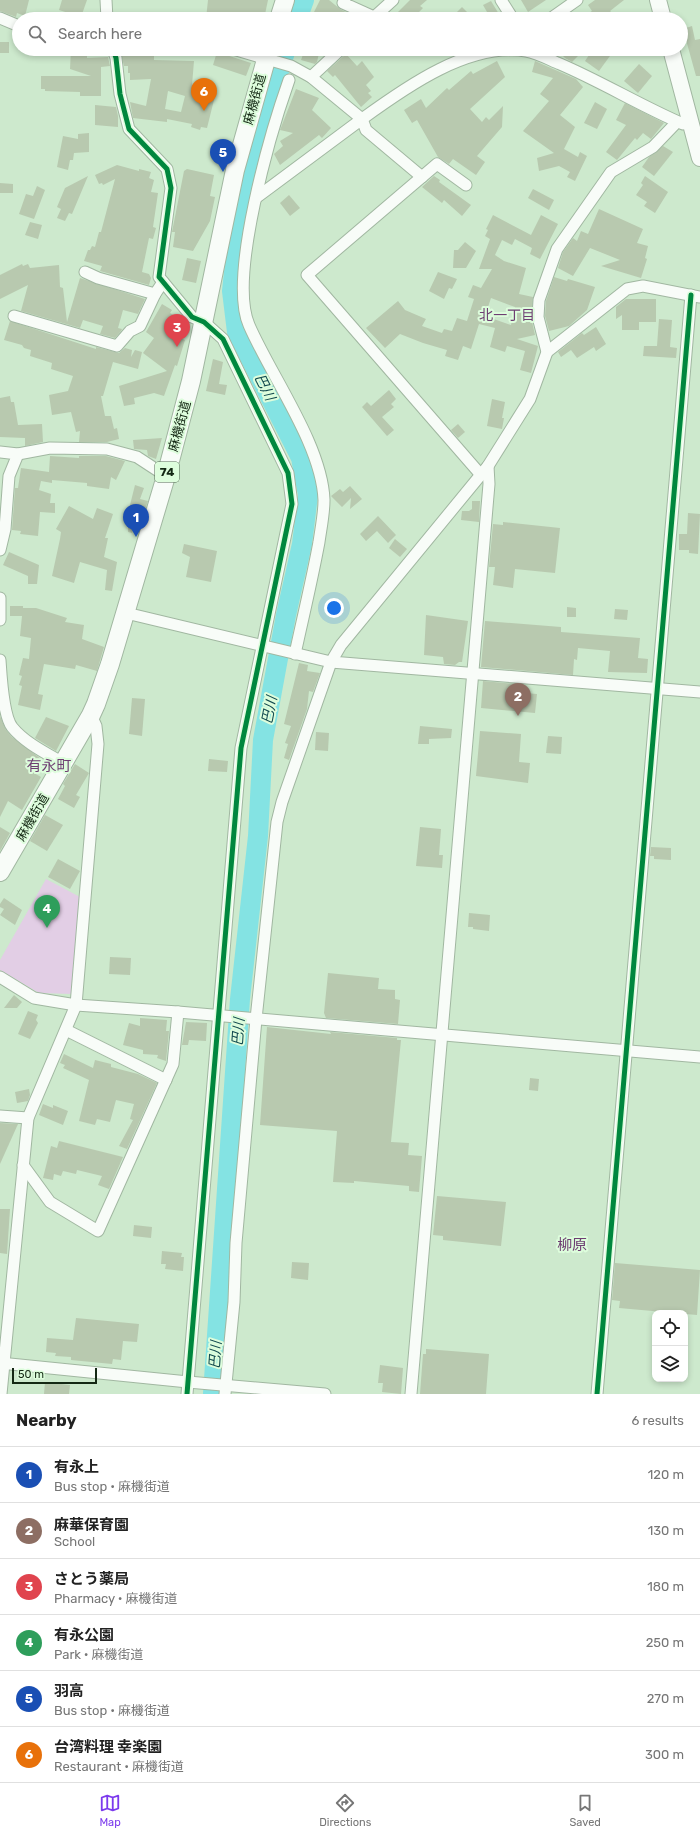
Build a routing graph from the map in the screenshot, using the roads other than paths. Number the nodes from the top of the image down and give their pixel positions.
1 (106, 0) edge
2 (285, 0) edge
3 (344, 0) edge
4 (393, 0) edge
5 (501, 0) edge
6 (577, 0) edge
7 (658, 0) edge
8 (107, 12) edge
9 (281, 12) edge
10 (361, 12) edge
11 (380, 12) edge
12 (509, 12) edge
13 (560, 12) edge
14 (661, 12) edge
15 (0, 18) edge
16 (12, 23) edge
17 (115, 56) edge
18 (266, 56) edge
19 (273, 56) edge
20 (334, 56) edge
21 (476, 56) edge
22 (540, 56) edge
23 (673, 56) edge
24 (311, 77) junction
25 (289, 80) dead end
26 (362, 119) junction
27 (677, 122) junction
28 (696, 130) edge
29 (700, 158) edge
30 (422, 177) junction
31 (466, 185) dead end
32 (258, 197) junction
33 (85, 272) dead end
34 (163, 282) junction
35 (155, 294) junction
36 (696, 296) edge
37 (14, 316) dead end
38 (204, 322) junction
39 (547, 352) junction
40 (0, 452) edge
41 (18, 454) junction
42 (485, 471) junction
43 (166, 476) junction
44 (0, 550) edge
45 (0, 598) edge
46 (126, 613) junction
47 (0, 620) edge
48 (262, 646) junction
49 (295, 654) junction
50 (0, 660) edge
51 (330, 662) junction
52 (473, 673) junction
53 (656, 687) junction
54 (700, 692) edge
55 (90, 715) junction
56 (63, 763) junction
57 (0, 872) edge
58 (0, 978) edge
59 (76, 1005) junction
60 (178, 1012) junction
61 (217, 1016) junction
62 (256, 1019) junction
63 (66, 1030) junction
64 (441, 1036) junction
65 (626, 1051) junction
66 (700, 1057) edge
67 (166, 1080) junction
68 (0, 1116) edge
69 (28, 1118) junction
70 (23, 1165) junction
71 (2, 1363) edge
72 (188, 1382) junction
73 (225, 1390) edge
74 (1, 1394) edge
75 (187, 1394) edge
76 (325, 1394) edge
77 (411, 1394) edge
78 (597, 1394) edge

1 - 8 street
2 - 9 main road
3 - 10 street
4 - 11 street
5 - 12 street
6 - 13 street
7 - 14 street
15 - 16 street
17 - 34 street
18 - 38 main road, 麻機街道 / 74
19 - 24 street
20 - 24 street
21 - 26 street
22 - 27 street
23 - 28 street
24 - 26 street
25 - 32 street
26 - 30 street
26 - 32 street
27 - 28 street
27 - 39 street
28 - 29 street
30 - 31 street
30 - 42 street
32 - 49 street
33 - 35 street
34 - 35 street
34 - 38 street
35 - 37 street
36 - 39 street
36 - 53 street
38 - 43 main road, 麻機街道 / 74
38 - 48 street
39 - 42 street
40 - 41 street
41 - 43 street
41 - 44 street
42 - 51 street
42 - 52 street
43 - 46 main road, 麻機街道 / 74
45 - 47 street
46 - 48 street
46 - 55 main road, 麻機街道 / 74
48 - 49 street
48 - 61 street
49 - 51 street
50 - 56 street
51 - 52 street
51 - 62 street
52 - 53 street
52 - 64 street
53 - 54 street
53 - 65 street
55 - 56 main road, 麻機街道 / 74
55 - 59 street
56 - 57 main road, 麻機街道 / 74
58 - 59 street
59 - 60 street
59 - 63 street
60 - 61 street
60 - 67 street
61 - 62 street
61 - 72 street
62 - 64 street
62 - 73 street
63 - 67 street
63 - 69 street
64 - 65 street
64 - 77 street
65 - 66 street
65 - 78 street
67 - 70 street
68 - 69 street
69 - 70 street
70 - 71 street
71 - 72 street
71 - 74 street
72 - 73 street
72 - 75 street
73 - 76 street

